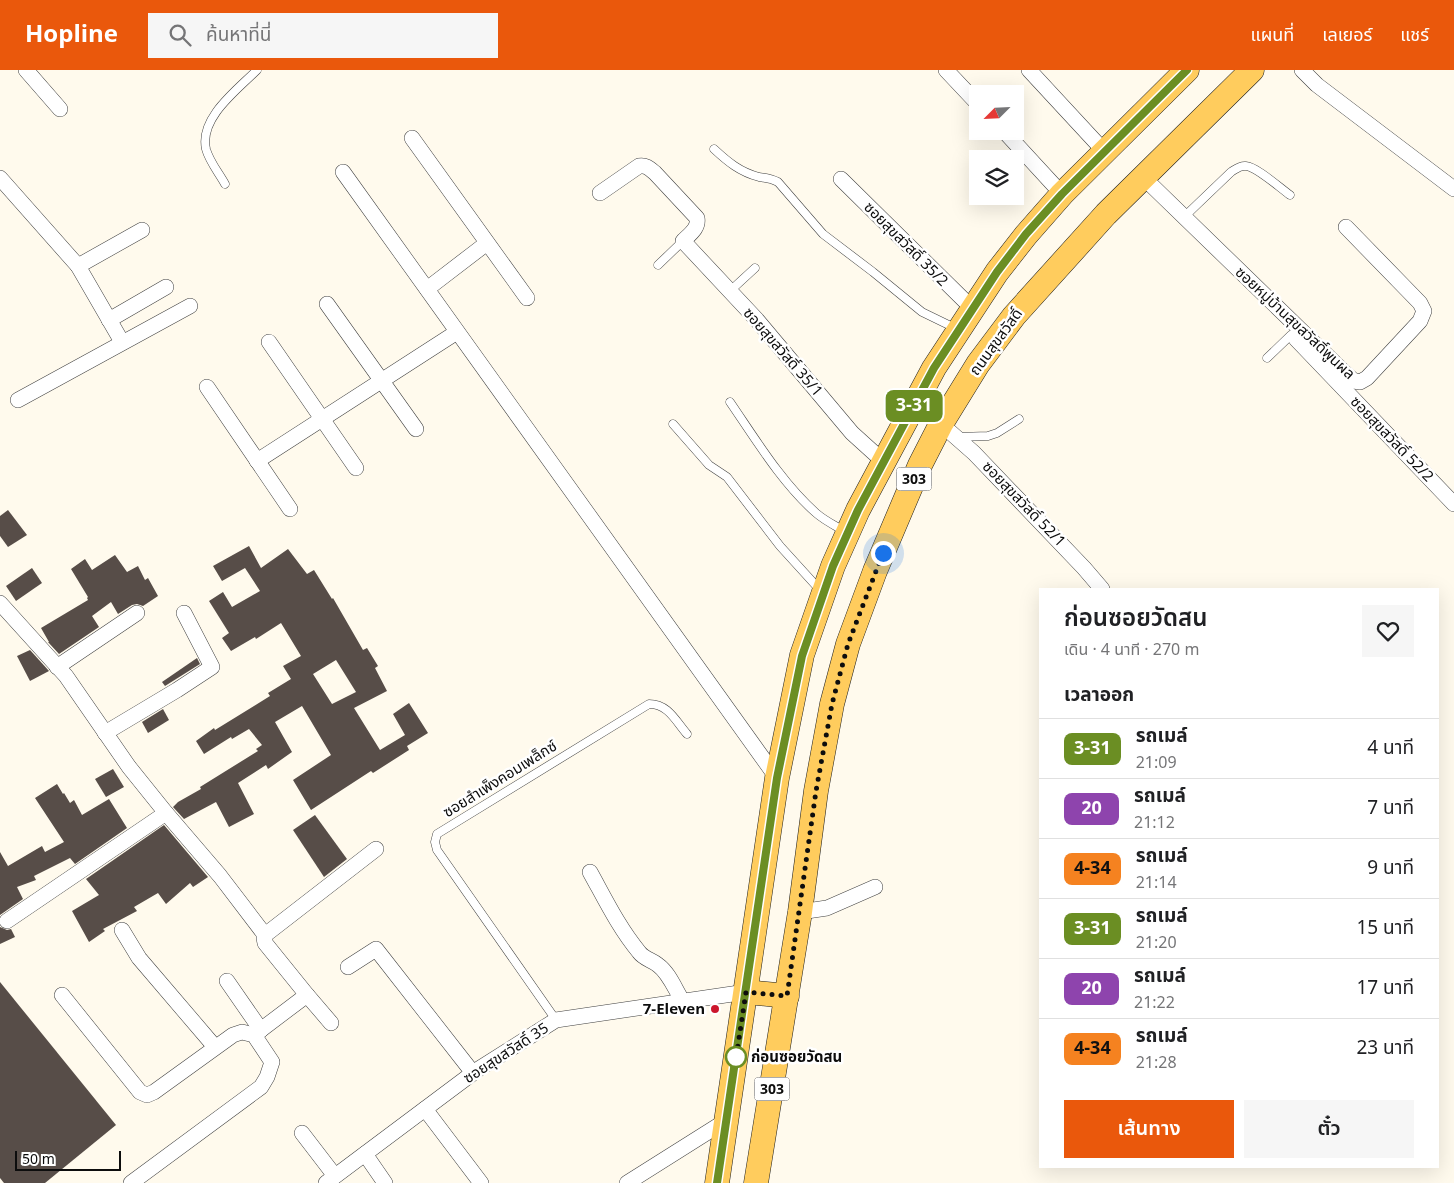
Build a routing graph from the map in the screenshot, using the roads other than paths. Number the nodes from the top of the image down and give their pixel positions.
1 (26, 70) edge
2 (257, 70) edge
3 (946, 70) edge
4 (1029, 70) edge
5 (1187, 70) edge
6 (1252, 70) edge
7 (1302, 70) edge
8 (969, 94) edge
9 (60, 109) dead end
10 (412, 138) dead end
11 (1012, 140) edge
12 (714, 149) dead end
13 (1104, 151) junction
14 (342, 172) dead end
15 (0, 178) edge
16 (841, 179) dead end
17 (1140, 180) junction
18 (225, 184) dead end
19 (1454, 189) edge
20 (600, 193) dead end
21 (1062, 194) junction
22 (1290, 195) dead end
23 (1184, 217) junction
24 (1346, 227) dead end
25 (142, 230) dead end
26 (683, 241) junction
27 (487, 243) junction
28 (658, 264) dead end
29 (78, 266) junction
30 (755, 268) dead end
31 (166, 287) dead end
32 (427, 289) junction
33 (730, 291) junction
34 (527, 298) dead end
35 (327, 304) dead end
36 (190, 306) dead end
37 (972, 308) junction
38 (109, 320) junction
39 (958, 329) junction
40 (457, 332) junction
41 (1291, 334) junction
42 (122, 342) junction
43 (269, 342) dead end
44 (1267, 358) dead end
45 (381, 380) junction
46 (207, 387) dead end
47 (18, 400) dead end
48 (730, 402) dead end
49 (1018, 418) dead end
50 (322, 419) junction
51 (673, 424) dead end
52 (416, 429) dead end
53 (949, 431) junction
54 (257, 461) junction
55 (884, 462) junction
56 (356, 468) dead end
57 (1454, 504) edge
58 (290, 509) dead end
59 (848, 533) junction
60 (1101, 588) edge
61 (823, 593) junction
62 (0, 603) edge
63 (137, 613) dead end
64 (184, 613) dead end
65 (57, 667) junction
66 (105, 732) junction
67 (687, 734) dead end
68 (777, 778) junction
69 (166, 813) junction
70 (376, 849) dead end
71 (590, 872) dead end
72 (876, 886) dead end
73 (800, 912) junction
74 (7, 921) dead end
75 (122, 930) dead end
76 (265, 935) junction
77 (348, 967) dead end
78 (227, 982) dead end
79 (746, 992) junction
80 (62, 995) dead end
81 (307, 995) junction
82 (787, 996) junction
83 (682, 1000) junction
84 (556, 1020) junction
85 (331, 1023) dead end
86 (257, 1032) junction
87 (215, 1047) junction
88 (473, 1073) junction
89 (425, 1109) junction
90 (727, 1120) junction
91 (302, 1133) dead end
92 (365, 1154) junction
93 (331, 1180) edge
94 (131, 1183) edge
95 (385, 1183) edge
96 (482, 1183) edge
97 (627, 1183) edge
98 (717, 1183) edge
99 (756, 1183) edge

1 - 9 street
2 - 18 lane
3 - 8 street
4 - 13 street
5 - 13 main road, 303
6 - 17 main road, ถนนสุขสวัสดิ์ / 303
7 - 19 street
10 - 27 street
11 - 21 street
12 - 39 lane
13 - 21 main road, 303
14 - 32 street
15 - 29 street
16 - 37 street, ซอยสุขสวัสดิ์ 35/2
17 - 23 street, ซอยหมู่บ้านสุขสวัสดิ์พูนผล
17 - 41 street, ซอยสุขสวัสดิ์ 52/2
17 - 53 main road, ถนนสุขสวัสดิ์ / 303
20 - 26 street
21 - 37 main road, 303
22 - 23 lane
23 - 24 street, ซอยหมู่บ้านสุขสวัสดิ์พูนผล
25 - 29 street
26 - 28 lane
26 - 33 street, ซอยสุขสวัสดิ์ 35/1
27 - 32 street
27 - 34 street
29 - 38 street
30 - 33 lane
31 - 38 street
32 - 40 street
33 - 55 street, ซอยสุขสวัสดิ์ 35/1
35 - 45 street
36 - 42 street
37 - 39 main road, 303
38 - 42 street
39 - 55 main road, 303
40 - 45 street
40 - 68 street
41 - 44 lane
41 - 57 street, ซอยสุขสวัสดิ์ 52/2
42 - 47 street
43 - 50 street
45 - 50 street
45 - 52 street
46 - 54 street
48 - 59 lane
49 - 53 lane
50 - 54 street
50 - 56 street
51 - 61 lane
53 - 60 street, ซอยสุขสวัสดิ์ 52/1
53 - 73 main road, ถนนสุขสวัสดิ์ / 303
54 - 58 street
55 - 59 main road, 303
59 - 61 main road, 303
61 - 68 main road, 303
62 - 65 street
63 - 65 street
64 - 66 street
65 - 66 street
66 - 69 street
67 - 84 lane, ซอยสำเพ็งคอมเพล็กซ์
68 - 79 main road, 303
69 - 74 street
69 - 76 street
70 - 76 street
71 - 83 street
72 - 73 street
73 - 82 main road, ถนนสุขสวัสดิ์ / 303
75 - 87 street
76 - 81 street
77 - 88 street
78 - 86 street
79 - 82 main road
79 - 83 street, ซอยสุขสวัสดิ์ 35
79 - 90 main road, 303
80 - 87 street
81 - 85 street
81 - 86 street
82 - 99 main road, ถนนสุขสวัสดิ์ / 303
83 - 84 street, ซอยสุขสวัสดิ์ 35
84 - 88 street, ซอยสุขสวัสดิ์ 35
86 - 87 street
86 - 94 street
88 - 89 street, ซอยสุขสวัสดิ์ 35
89 - 92 street, ซอยสุขสวัสดิ์ 35
89 - 96 street
90 - 97 street
90 - 98 main road, 303
91 - 93 street
92 - 93 street, ซอยสุขสวัสดิ์ 35
92 - 95 street

